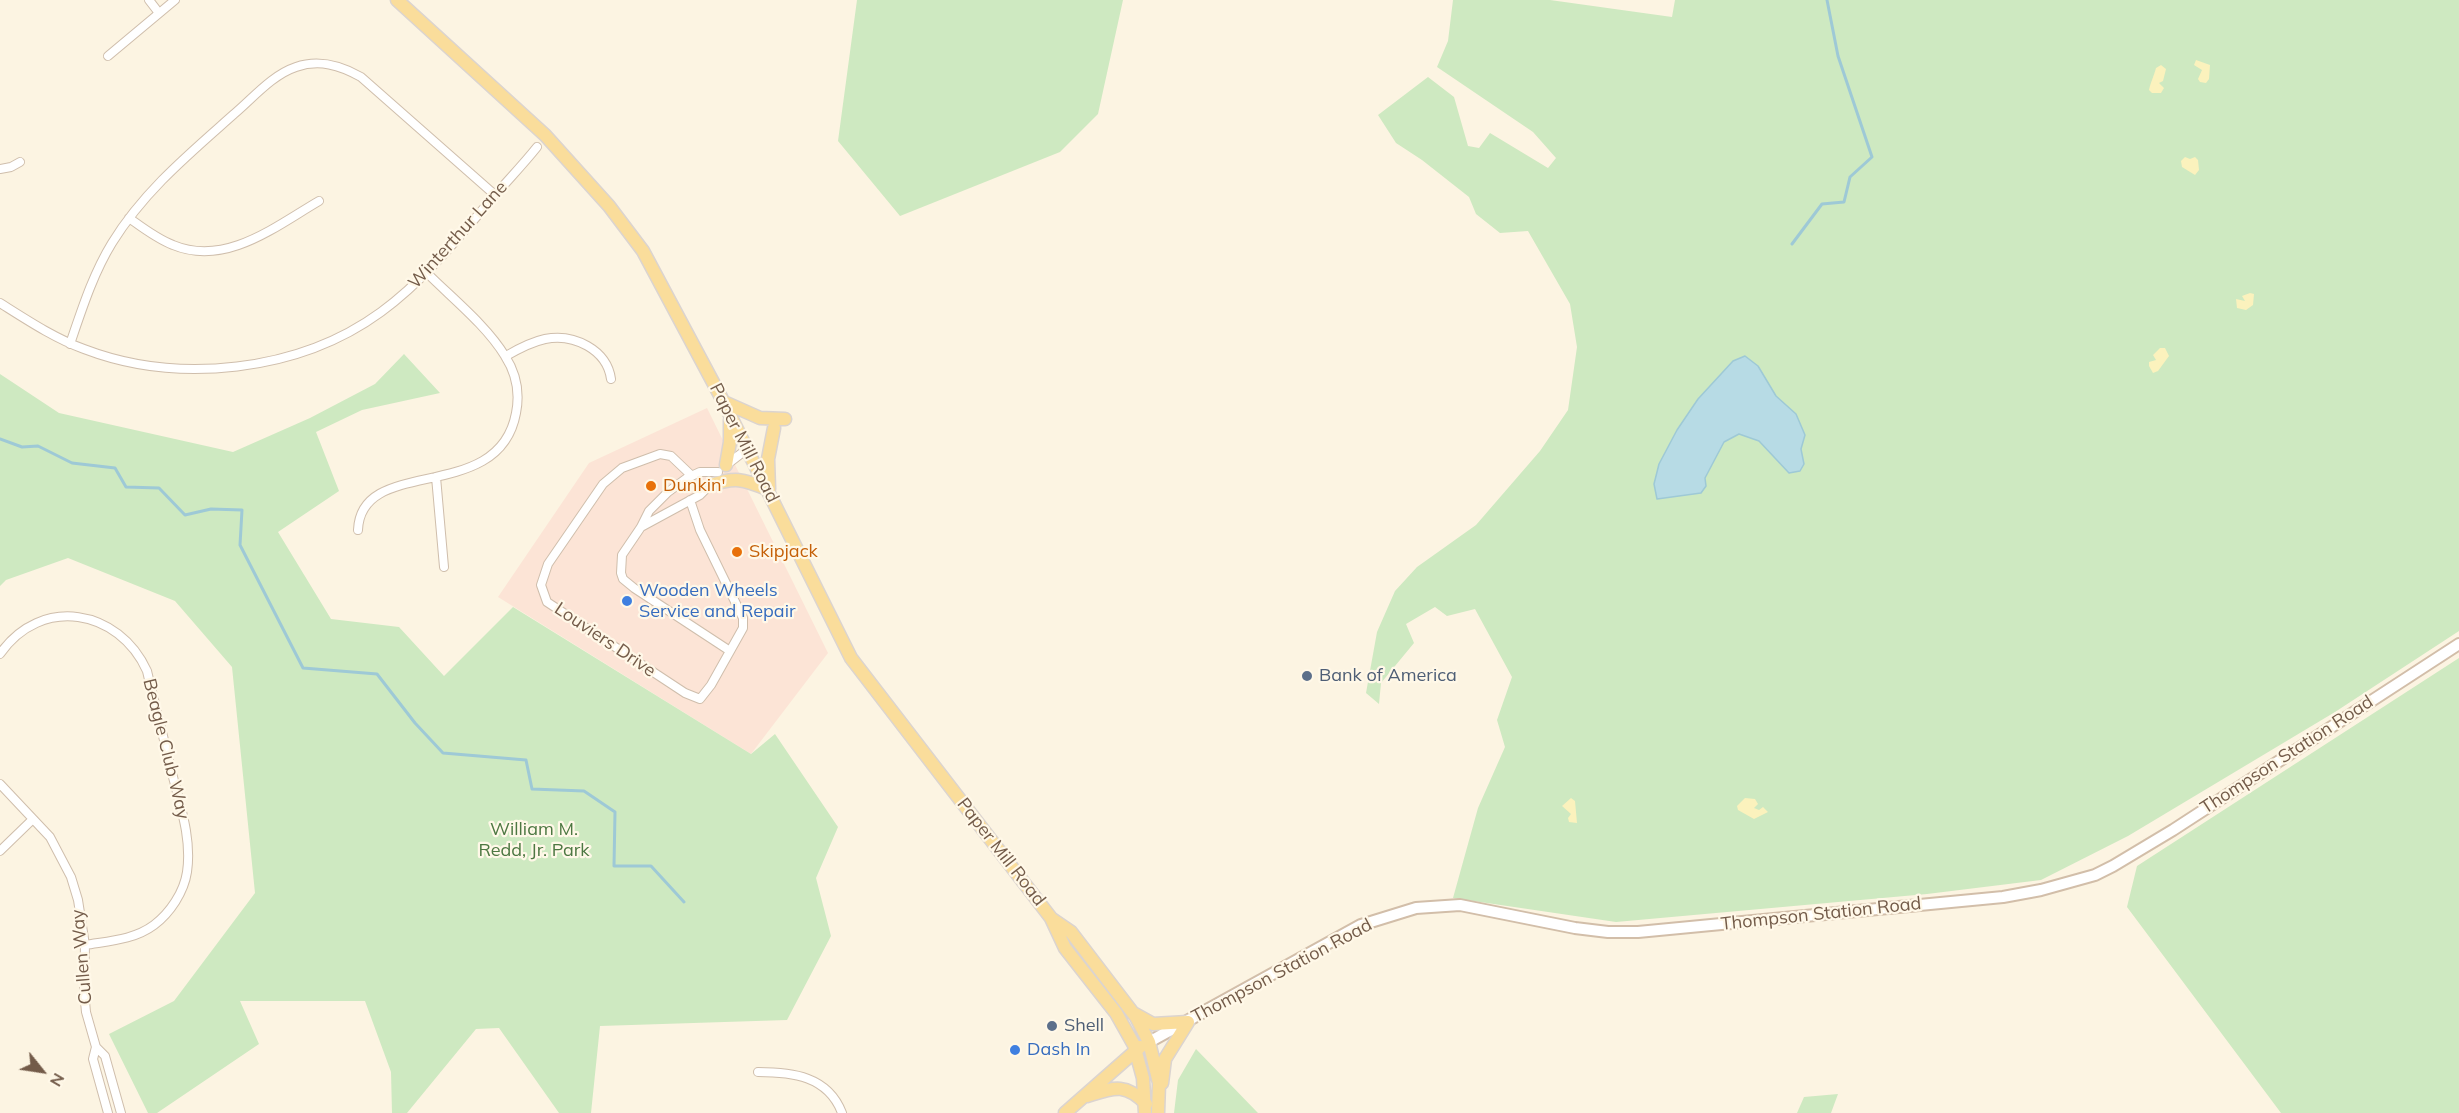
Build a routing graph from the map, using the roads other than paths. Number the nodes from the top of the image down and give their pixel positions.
1 (149, 0) edge
2 (175, 0) edge
3 (397, 0) edge
4 (159, 13) junction
5 (108, 56) dead end
6 (537, 147) dead end
7 (20, 162) dead end
8 (0, 169) edge
9 (495, 195) junction
10 (319, 201) dead end
11 (129, 218) junction
12 (427, 273) junction
13 (0, 303) edge
14 (70, 344) junction
15 (506, 356) junction
16 (611, 379) dead end
17 (725, 404) junction
18 (785, 419) dead end
19 (774, 428) dead end
20 (747, 449) junction
21 (722, 468) junction
22 (692, 476) junction
23 (436, 477) junction
24 (711, 485) junction
25 (768, 491) junction
26 (690, 500) junction
27 (641, 527) junction
28 (358, 530) dead end
29 (444, 567) dead end
30 (2459, 644) edge
31 (730, 651) junction
32 (0, 654) edge
33 (0, 784) edge
34 (33, 819) junction
35 (0, 851) edge
36 (1051, 918) junction
37 (85, 945) junction
38 (1133, 1012) junction
39 (1188, 1022) junction
40 (1149, 1042) junction
41 (96, 1047) junction
42 (1136, 1051) junction
43 (758, 1072) dead end
44 (1083, 1097) junction
45 (1152, 1110) edge
46 (108, 1113) edge
47 (121, 1113) edge
48 (842, 1113) edge
49 (1065, 1113) edge

1 - 4 street
2 - 4 street
3 - 17 main road, Paper Mill Road
4 - 5 street
6 - 9 street, Winterthur Lane
7 - 8 street
9 - 11 street
9 - 12 street, Winterthur Lane
10 - 11 street
11 - 14 street
12 - 14 street, Winterthur Lane
12 - 15 street
13 - 14 street, Winterthur Lane
15 - 16 street
15 - 23 street
17 - 18 main road
17 - 20 main road, Paper Mill Road
17 - 21 main road
19 - 25 main road
20 - 21 street
20 - 25 main road, Paper Mill Road
21 - 22 street
21 - 24 street
22 - 27 street
22 - 31 street, Louviers Drive
23 - 28 street
23 - 29 street
24 - 25 main road
24 - 26 street
25 - 36 main road, Paper Mill Road
26 - 27 street
26 - 31 street, Louviers Drive
27 - 31 street
30 - 39 street, Thompson Station Road
32 - 37 street, Beagle Club Way
33 - 34 street, Cullen Way
34 - 35 street
34 - 37 street, Cullen Way
36 - 38 main road, Paper Mill Road
36 - 42 main road, Paper Mill Road
37 - 41 street, Cullen Way
38 - 39 main road
38 - 40 main road, Paper Mill Road
39 - 40 street, Thompson Station Road
39 - 45 main road
40 - 42 main road
40 - 45 main road, Paper Mill Road
41 - 46 street, Cullen Way
41 - 47 street, Cullen Way
42 - 44 main road
42 - 45 main road, Paper Mill Road
43 - 48 street
44 - 45 main road
44 - 49 main road

